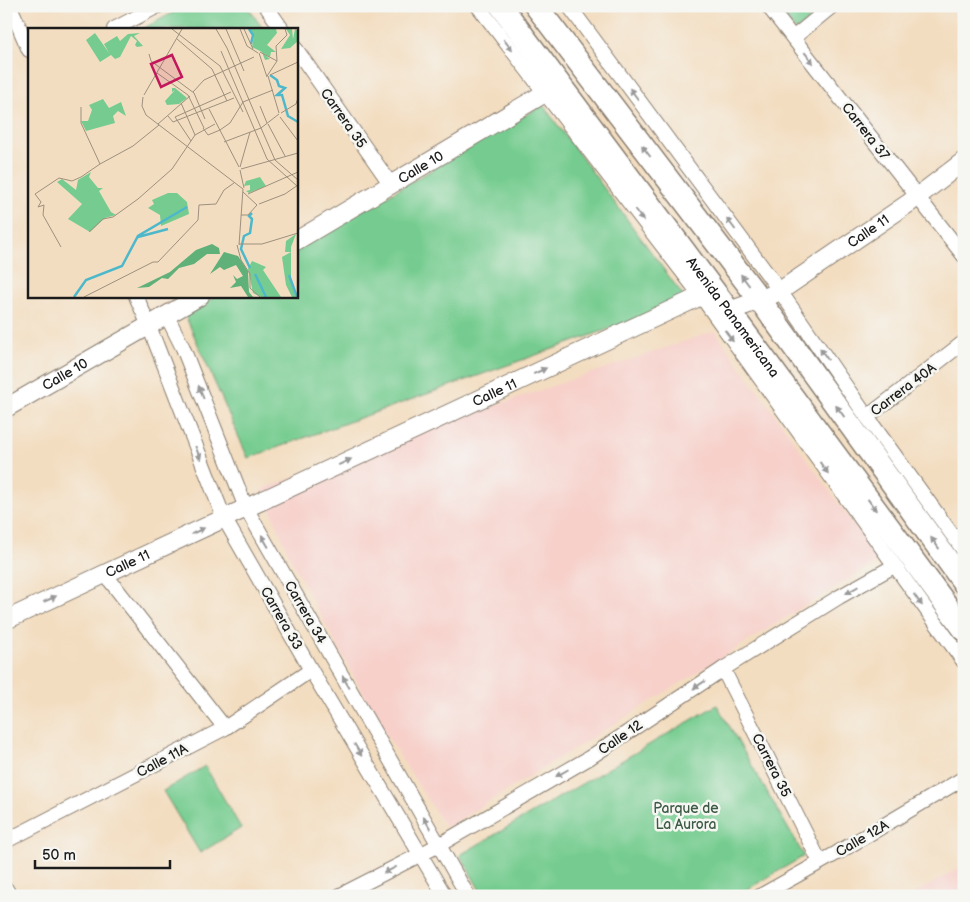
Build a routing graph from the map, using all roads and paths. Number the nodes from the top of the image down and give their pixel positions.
1 (10, 6) edge
2 (158, 6) edge
3 (266, 6) edge
4 (478, 6) edge
5 (501, 6) edge
6 (536, 6) edge
7 (569, 6) edge
8 (768, 6) edge
9 (832, 6) edge
10 (116, 28) edge
11 (281, 28) edge
12 (793, 38) junction
13 (28, 48) edge
14 (298, 53) edge
15 (545, 94) junction
16 (964, 161) edge
17 (392, 186) junction
18 (917, 197) junction
19 (298, 240) edge
20 (964, 256) edge
21 (701, 296) junction
22 (770, 296) junction
23 (137, 298) edge
24 (197, 298) edge
25 (729, 311) junction
26 (167, 316) junction
27 (149, 326) junction
28 (964, 342) edge
29 (6, 408) edge
30 (867, 417) junction
31 (246, 508) junction
32 (224, 518) junction
33 (964, 551) edge
34 (894, 566) junction
35 (105, 574) junction
36 (964, 583) edge
37 (6, 620) edge
38 (964, 629) edge
39 (964, 662) edge
40 (723, 669) junction
41 (311, 670) junction
42 (225, 728) junction
43 (964, 778) edge
44 (6, 841) edge
45 (439, 845) junction
46 (421, 855) junction
47 (820, 862) junction
48 (6, 888) edge
49 (10, 896) edge
50 (339, 896) edge
51 (445, 896) edge
52 (468, 896) edge
53 (760, 896) edge

1 - 13 street
2 - 10 street
3 - 11 street
4 -> 15 street
5 - 25 main road, Avenida Panamericana
22 -> 6 main road
22 -> 7 street
8 - 12 street, Carrera 37
9 - 12 street
12 -> 18 street, Carrera 37
14 - 17 street, Carrera 35
15 - 17 street, Calle 10
15 -> 21 street
16 - 18 street, Calle 11
17 - 19 street, Calle 10
18 - 20 street, Carrera 37
18 - 22 street, Calle 11
21 - 25 street
31 -> 21 street, Calle 11
21 -> 34 street
22 - 25 street, Calle 11
30 -> 22 street
36 -> 22 main road
23 - 27 street
24 - 26 street, Calle 10
25 -> 38 main road, Avenida Panamericana
26 - 27 street, Calle 10
31 -> 26 street, Carrera 34
27 - 29 street, Calle 10
27 -> 32 street, Carrera 33
28 - 30 street, Carrera 40A
30 - 33 street
31 - 32 street, Calle 11
45 -> 31 street, Carrera 34
35 -> 32 street, Calle 11
32 - 41 street, Carrera 33
34 -> 39 street
34 -> 40 street, Calle 12
37 -> 35 street, Calle 11
35 - 42 street
40 -> 45 street, Calle 12
40 - 47 street, Carrera 35
41 - 42 street, Calle 11A
41 -> 46 street, Carrera 33
42 - 44 street, Calle 11A
43 - 47 street, Calle 12A
45 - 46 street, Calle 12
45 - 52 street, Carrera 34
46 -> 50 street, Calle 12
46 - 51 street, Carrera 33
47 - 53 street, Calle 12A
48 - 49 street

